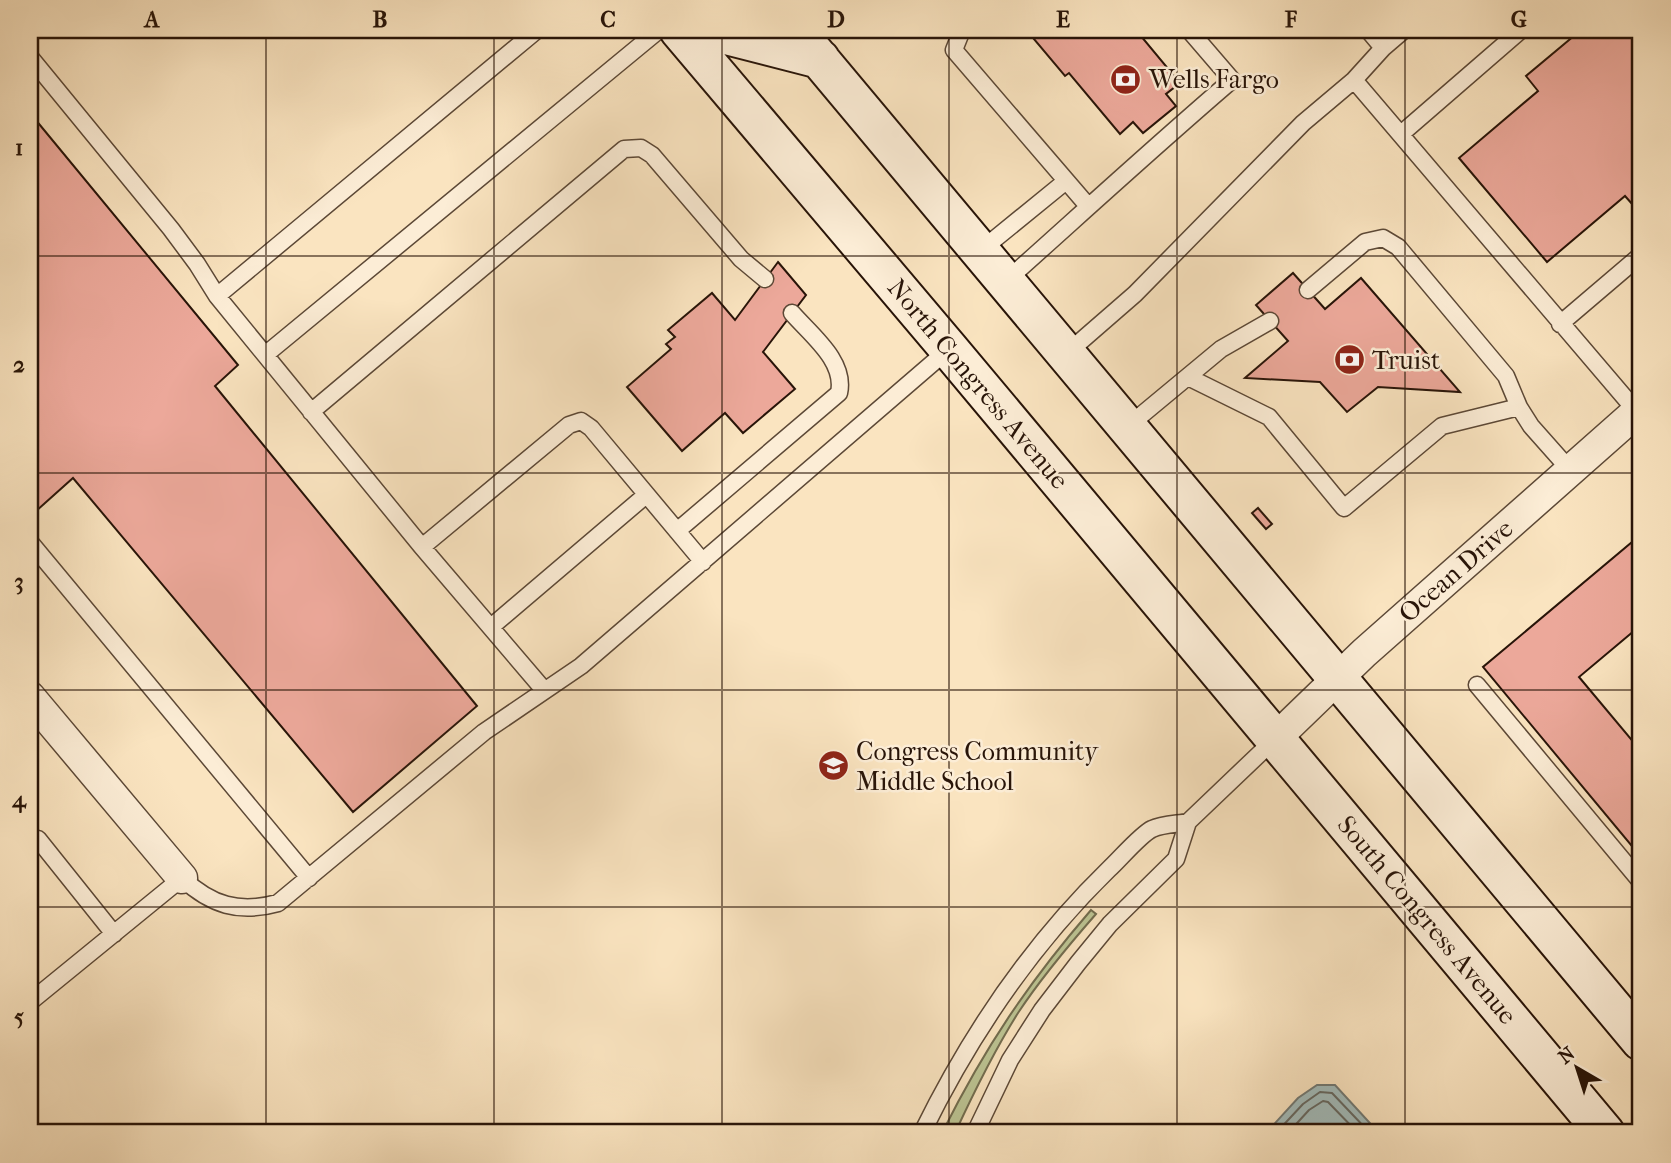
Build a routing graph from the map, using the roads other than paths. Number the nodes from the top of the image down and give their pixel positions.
1 (537, 30) edge
2 (659, 30) edge
3 (679, 30) edge
4 (707, 30) edge
5 (962, 30) edge
6 (1189, 30) edge
7 (1368, 30) edge
8 (1404, 30) edge
9 (1521, 30) edge
10 (808, 40) edge
11 (1383, 48) junction
12 (30, 57) edge
13 (1354, 80) junction
14 (1401, 134) junction
15 (1066, 181) junction
16 (1088, 206) junction
17 (980, 251) junction
18 (1641, 255) edge
19 (765, 279) dead end
20 (1005, 282) junction
21 (1308, 290) dead end
22 (217, 296) junction
23 (792, 313) dead end
24 (1270, 321) dead end
25 (1560, 324) junction
26 (949, 349) junction
27 (1066, 354) junction
28 (265, 355) junction
29 (1188, 377) junction
30 (1519, 407) junction
31 (311, 412) junction
32 (1638, 416) edge
33 (1127, 427) junction
34 (1570, 470) junction
35 (646, 495) junction
36 (677, 531) junction
37 (30, 542) edge
38 (422, 547) junction
39 (703, 562) junction
40 (491, 627) junction
41 (1337, 677) junction
42 (1477, 685) dead end
43 (544, 690) junction
44 (30, 697) edge
45 (1276, 738) junction
46 (1188, 822) junction
47 (30, 846) edge
48 (182, 878) junction
49 (309, 878) junction
50 (1641, 882) edge
51 (114, 933) junction
52 (30, 1002) edge
53 (1641, 1041) edge
54 (922, 1133) edge
55 (975, 1133) edge
56 (1605, 1133) edge

1 - 22 lane
2 - 28 lane
3 - 26 main road, North Congress Avenue
4 - 10 main road
5 - 15 lane
6 - 16 lane
7 - 11 lane
8 - 11 lane
9 - 14 lane
10 - 17 main road
11 - 13 lane
12 - 22 lane
13 - 14 lane
13 - 27 lane
14 - 25 lane
15 - 16 lane
15 - 17 lane
16 - 20 lane
17 - 20 main road
18 - 25 lane
19 - 31 lane
20 - 27 main road
21 - 30 lane
22 - 28 lane
23 - 36 lane
24 - 29 lane
25 - 32 lane
26 - 39 lane
26 - 45 main road, North Congress Avenue
27 - 33 main road
28 - 31 lane
29 - 30 lane
29 - 33 lane
30 - 34 lane
31 - 38 lane
32 - 34 street, Ocean Drive
33 - 41 main road
34 - 41 street, Ocean Drive
35 - 36 lane
35 - 38 lane
35 - 40 lane
36 - 39 lane
37 - 49 lane
38 - 40 lane
39 - 43 lane
40 - 43 lane
41 - 45 street, Ocean Drive
41 - 53 main road
42 - 50 lane
43 - 49 lane
44 - 48 street
45 - 46 lane
45 - 56 main road, South Congress Avenue
46 - 54 lane
46 - 55 lane
47 - 51 lane
48 - 49 lane
48 - 51 lane
51 - 52 lane

